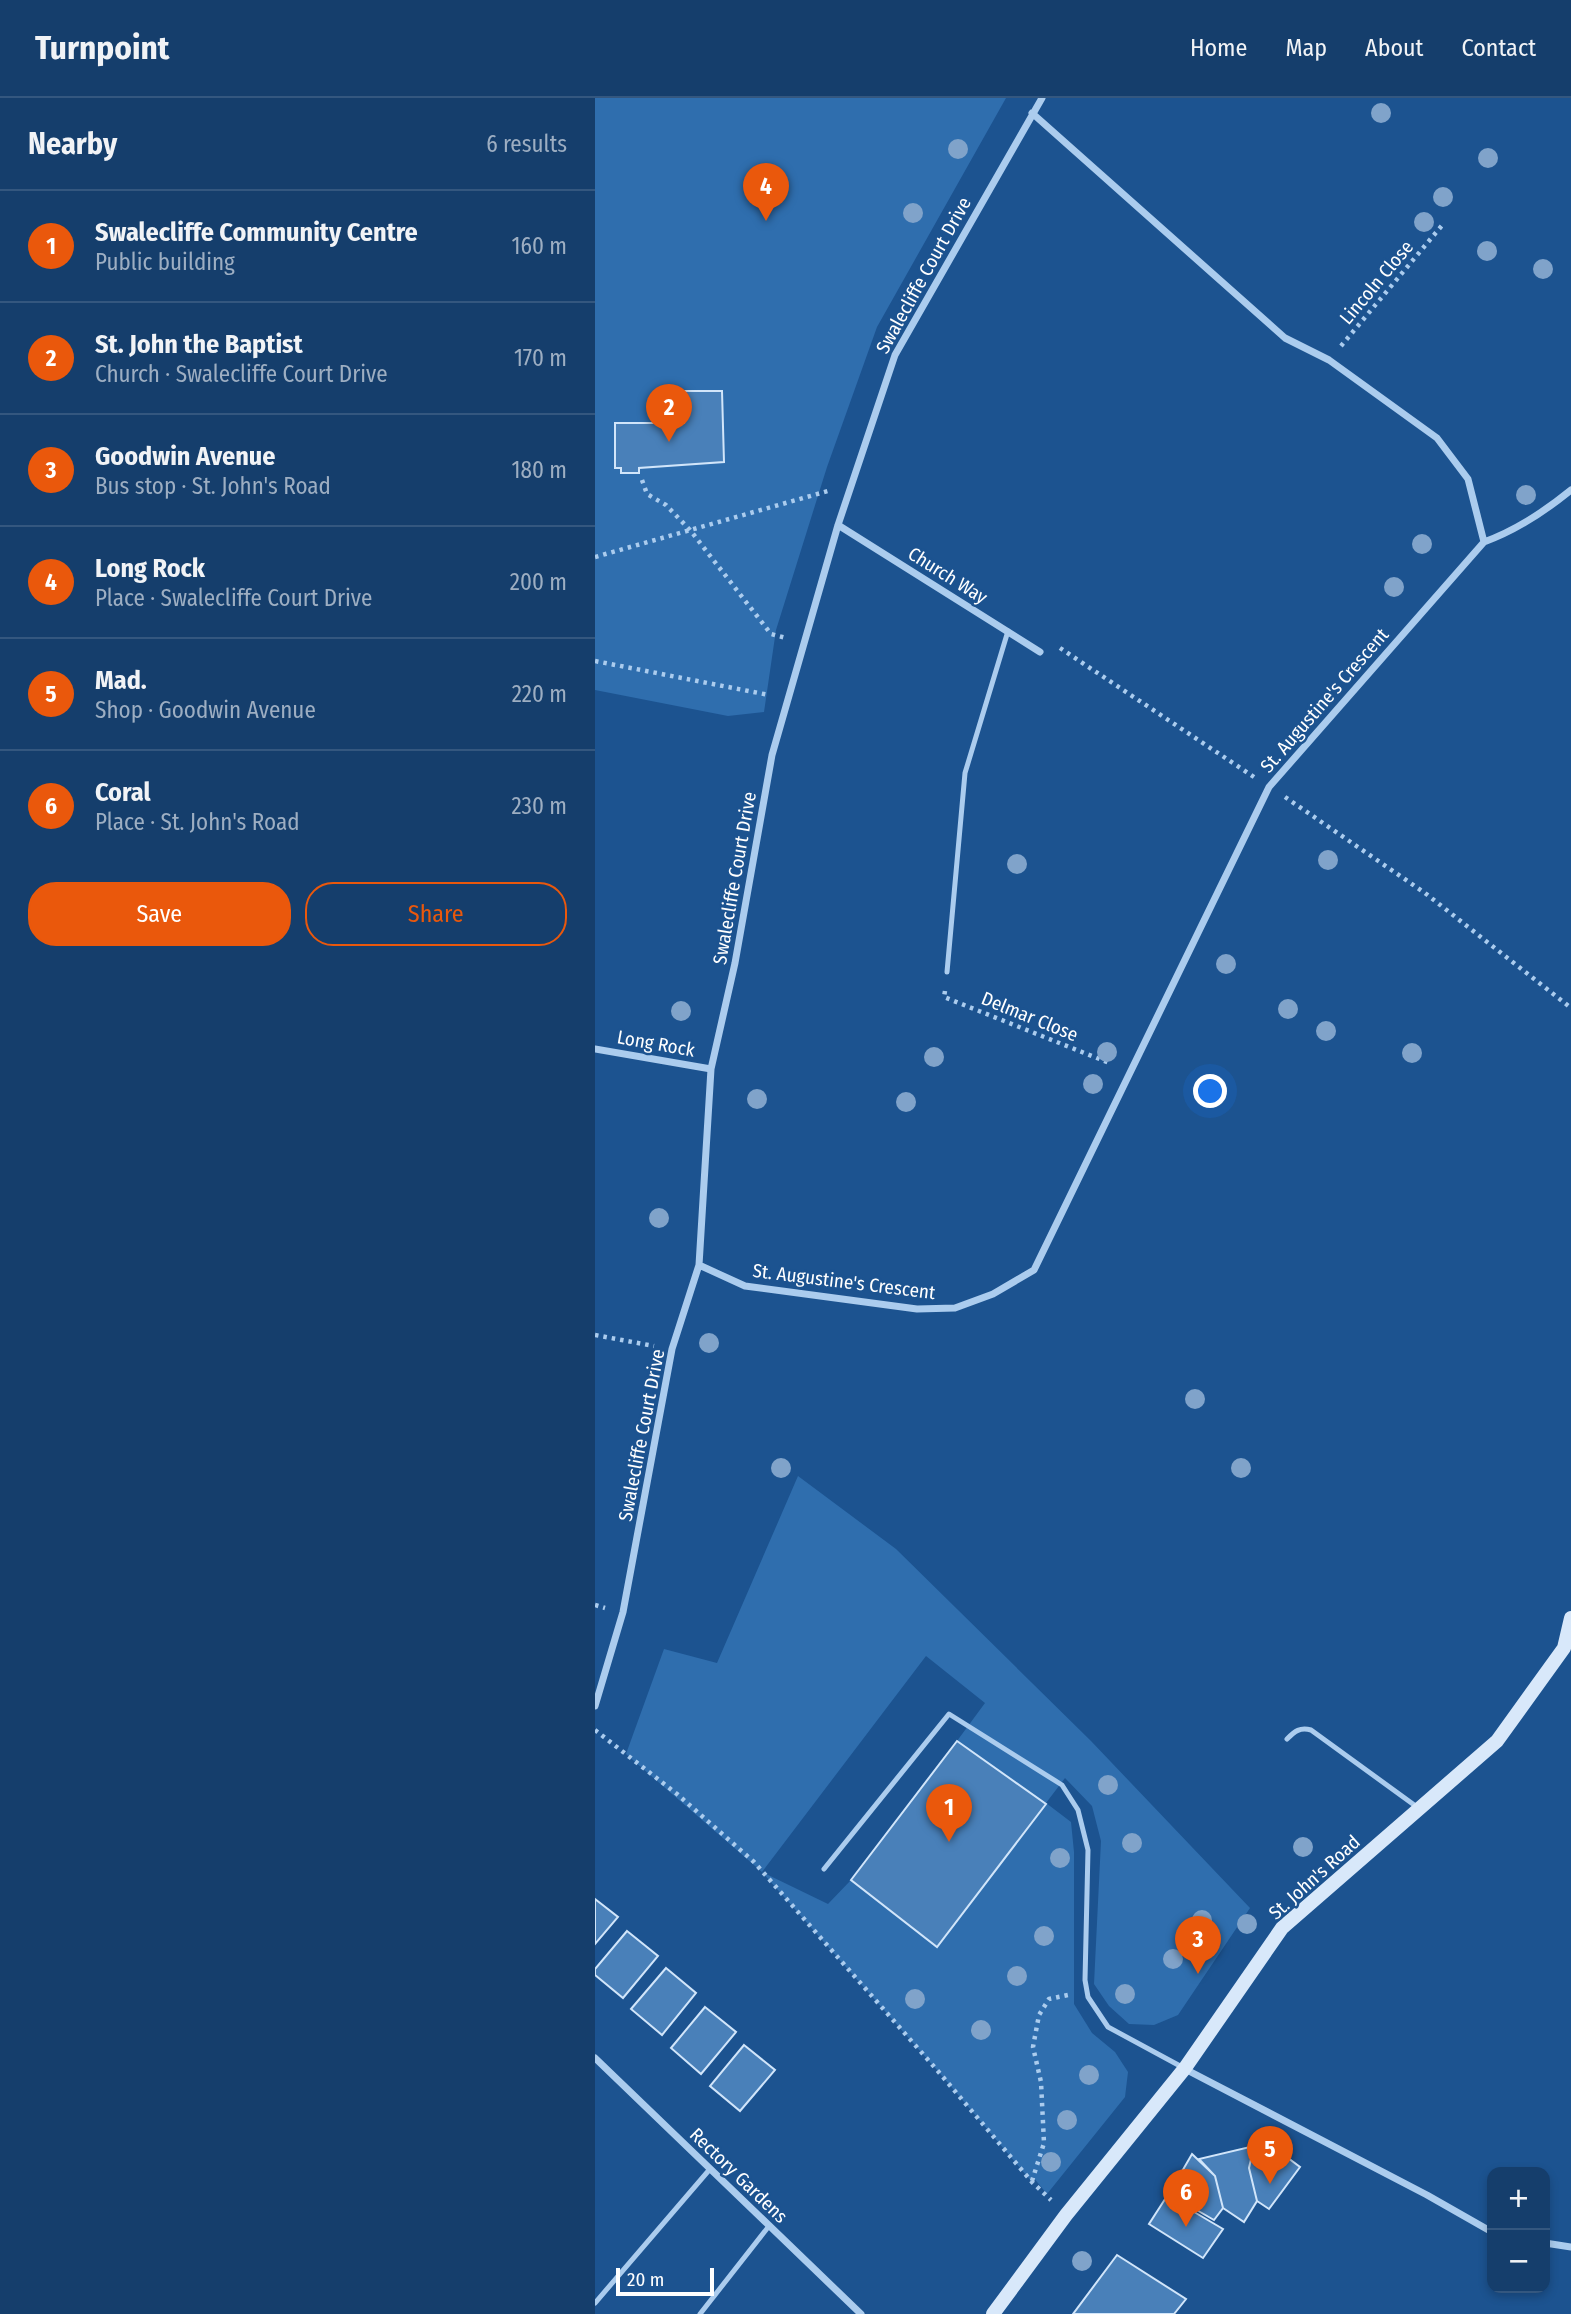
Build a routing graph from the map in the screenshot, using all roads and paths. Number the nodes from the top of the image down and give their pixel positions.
1 (1042, 98) edge
2 (1032, 113) junction
3 (1444, 223) dead end
4 (1329, 360) junction
5 (642, 480) dead end
6 (852, 484) junction
7 (1571, 490) edge
8 (838, 526) junction
9 (689, 530) junction
10 (1484, 542) junction
11 (595, 557) edge
12 (1008, 631) junction
13 (804, 643) junction
14 (1040, 652) joint
15 (595, 661) edge
16 (788, 699) junction
17 (1269, 787) junction
18 (947, 972) joint
19 (1571, 1008) edge
20 (595, 1049) edge
21 (711, 1069) junction
22 (1129, 1070) junction
23 (699, 1265) junction
24 (595, 1335) edge
25 (672, 1349) junction
26 (1571, 1618) edge
27 (595, 1706) edge
28 (595, 1730) edge
29 (1287, 1739) dead end
30 (1419, 1809) junction
31 (824, 1869) dead end
32 (1088, 1997) junction
33 (595, 2058) edge
34 (1185, 2068) junction
35 (710, 2169) junction
36 (1032, 2182) junction
37 (1066, 2215) junction
38 (769, 2226) junction
39 (1488, 2230) edge
40 (1550, 2244) edge
41 (1571, 2247) edge
42 (595, 2303) edge
43 (700, 2314) edge
44 (861, 2314) edge
45 (992, 2314) edge

1 - 2 street, Swalecliffe Court Drive
2 - 4 street
2 - 6 street, Swalecliffe Court Drive
3 - 4 path, Lincoln Close
4 - 10 street
5 - 9 path
6 - 8 street, Swalecliffe Court Drive
6 - 9 path
7 - 10 street
8 - 12 street, Church Way
8 - 13 street, Swalecliffe Court Drive
9 - 11 path
9 - 13 path
10 - 17 street, St. Augustine's Crescent
12 - 14 street, Church Way
12 - 18 lane
13 - 16 street, Swalecliffe Court Drive
14 - 17 path
15 - 16 path
16 - 21 street, Swalecliffe Court Drive
17 - 19 path
17 - 22 street, St. Augustine's Crescent
18 - 22 path, Delmar Close
20 - 21 street, Long Rock
21 - 23 street, Swalecliffe Court Drive
22 - 23 street, St. Augustine's Crescent
23 - 25 street, Swalecliffe Court Drive
24 - 25 path
25 - 27 street, Swalecliffe Court Drive
26 - 30 main road, St. John's Road
28 - 36 path
29 - 30 lane
30 - 34 main road, St. John's Road
31 - 32 lane
32 - 34 lane
32 - 36 path
33 - 35 street, Rectory Gardens
34 - 37 main road, St. John's Road
34 - 39 street
35 - 38 street, Rectory Gardens
35 - 42 lane
36 - 37 path
37 - 45 main road, St. John's Road
38 - 43 lane
38 - 44 street, Rectory Gardens
40 - 41 street

